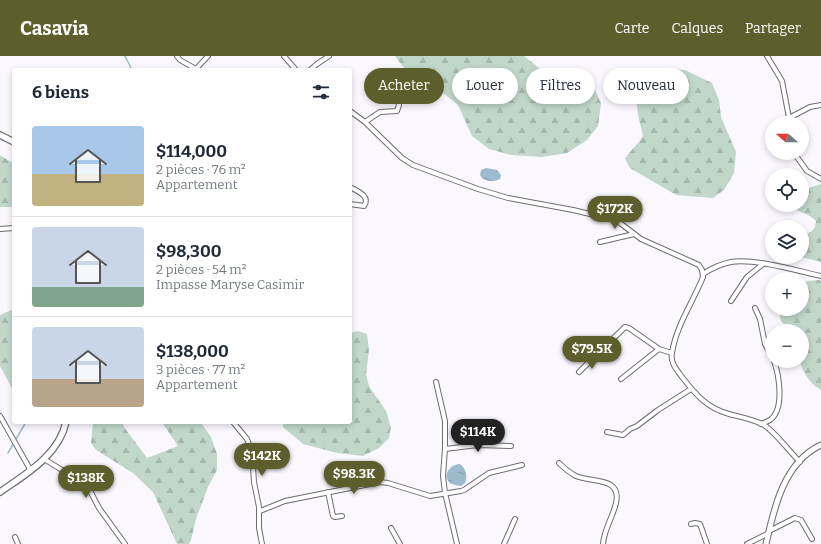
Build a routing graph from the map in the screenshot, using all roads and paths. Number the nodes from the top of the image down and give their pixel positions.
1 (177, 56) edge
2 (208, 56) edge
3 (284, 56) edge
4 (329, 56) edge
5 (767, 56) edge
6 (192, 68) edge
7 (197, 68) edge
8 (294, 68) edge
9 (312, 68) edge
10 (399, 104) edge
11 (821, 105) edge
12 (352, 112) edge
13 (789, 116) edge
14 (797, 116) edge
15 (365, 122) junction
16 (0, 135) edge
17 (12, 141) edge
18 (799, 160) edge
19 (821, 179) edge
20 (352, 188) edge
21 (352, 204) edge
22 (12, 228) edge
23 (0, 229) edge
24 (634, 234) junction
25 (600, 242) dead end
26 (763, 264) junction
27 (703, 274) junction
28 (821, 276) edge
29 (731, 300) dead end
30 (755, 308) dead end
31 (765, 344) edge
32 (659, 349) junction
33 (672, 353) junction
34 (775, 368) edge
35 (579, 372) dead end
36 (621, 379) dead end
37 (436, 382) dead end
38 (692, 389) junction
39 (0, 416) edge
40 (66, 424) edge
41 (235, 424) edge
42 (762, 424) junction
43 (608, 432) dead end
44 (821, 445) edge
45 (511, 446) dead end
46 (445, 449) junction
47 (44, 459) junction
48 (800, 462) junction
49 (559, 463) dead end
50 (522, 465) dead end
51 (31, 471) junction
52 (0, 492) edge
53 (328, 492) junction
54 (445, 493) junction
55 (260, 511) junction
56 (342, 516) dead end
57 (515, 519) dead end
58 (691, 524) dead end
59 (391, 528) dead end
60 (769, 532) junction
61 (15, 537) dead end
62 (812, 539) dead end
63 (18, 544) edge
64 (125, 544) edge
65 (262, 544) edge
66 (400, 544) edge
67 (457, 544) edge
68 (504, 544) edge
69 (604, 544) edge
70 (707, 544) edge
71 (747, 544) edge
72 (766, 544) edge

1 - 6 street
2 - 7 street
3 - 8 street
4 - 9 street
5 - 13 street
10 - 15 street
11 - 14 street
12 - 15 street
15 - 24 street
16 - 17 main road
18 - 19 street
20 - 21 street
22 - 23 street
24 - 25 street
24 - 27 street
26 - 27 street
26 - 28 street
26 - 29 street
27 - 33 street
30 - 31 street
32 - 33 street
32 - 35 street
32 - 36 street
33 - 38 street
34 - 42 street
37 - 46 street
38 - 42 street
38 - 43 street
39 - 51 street
40 - 47 main road
41 - 55 street
42 - 48 street
44 - 48 street
45 - 46 street
46 - 54 street
47 - 51 main road
47 - 64 street
48 - 60 street
49 - 69 street
50 - 54 street
51 - 52 main road
53 - 54 street
53 - 55 street
53 - 56 street
54 - 67 street
55 - 65 street
57 - 68 street
58 - 70 street
59 - 66 street
60 - 62 street
60 - 71 street
60 - 72 street
61 - 63 street

